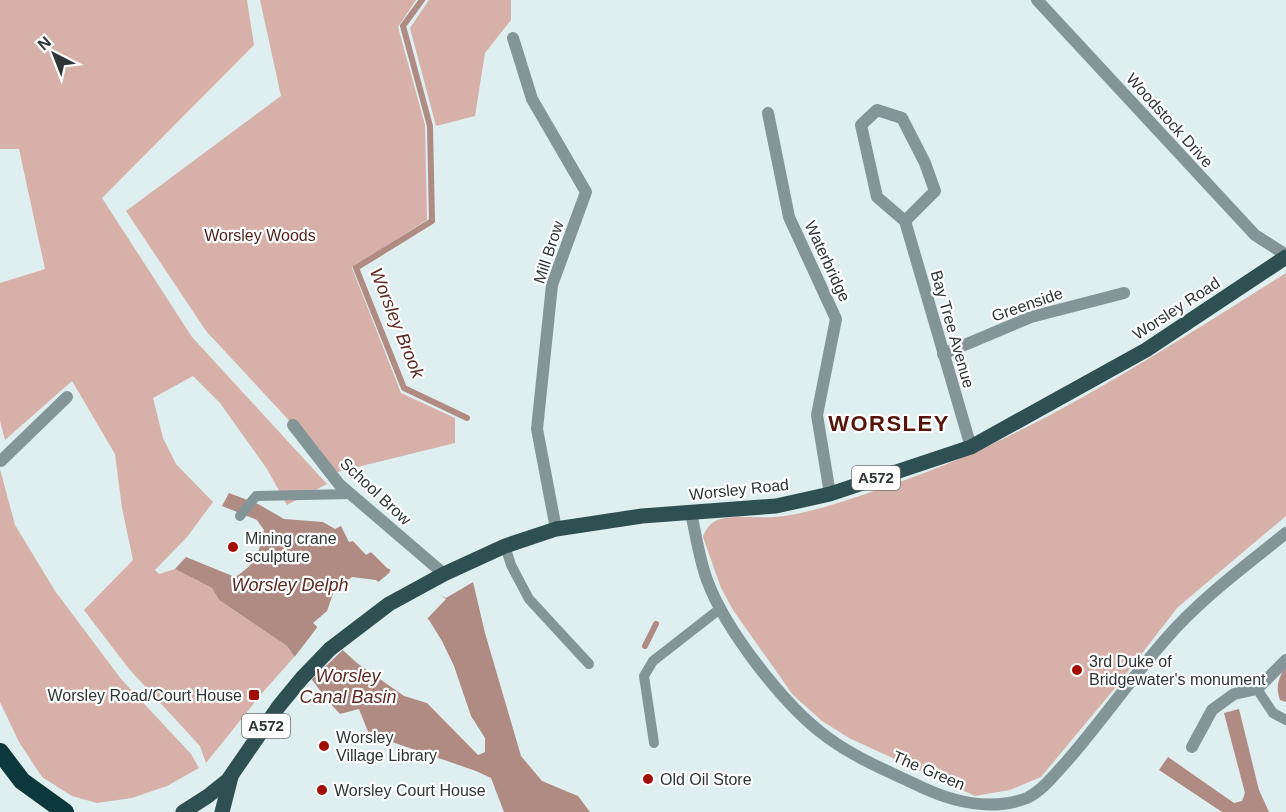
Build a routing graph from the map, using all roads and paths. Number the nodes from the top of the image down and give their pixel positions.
1 (1036, 0) edge
2 (513, 38) dead end
3 (768, 112) dead end
4 (905, 221) junction
5 (1286, 256) edge
6 (1124, 293) dead end
7 (944, 354) junction
8 (67, 397) dead end
9 (293, 424) dead end
10 (970, 447) junction
11 (0, 457) edge
12 (351, 494) junction
13 (830, 494) junction
14 (691, 513) junction
15 (240, 516) dead end
16 (556, 529) junction
17 (1286, 533) edge
18 (505, 546) junction
19 (444, 574) junction
20 (721, 608) junction
21 (1286, 660) edge
22 (588, 664) dead end
23 (1257, 689) junction
24 (1286, 720) edge
25 (654, 743) dead end
26 (1192, 747) dead end
27 (0, 752) edge
28 (231, 777) junction
29 (65, 812) edge
30 (183, 812) edge
31 (222, 812) edge

1 - 5 street, Woodstock Drive
2 - 16 street, Mill Brow
3 - 13 street, Waterbridge
4 - 4 street
4 - 7 street, Bay Tree Avenue
5 - 10 main road, Worsley Road / A572
6 - 7 street, Greenside
7 - 10 street, Bay Tree Avenue
8 - 11 street
9 - 12 street, School Brow
10 - 13 main road, Worsley Road / A572
12 - 15 lane
12 - 19 street, School Brow
13 - 14 main road, Worsley Road / A572
14 - 16 main road, Worsley Road / A572
14 - 20 street, The Green
16 - 18 main road, Worsley Road / A572
17 - 20 street, The Green
18 - 19 main road, Worsley Road / A572
18 - 22 lane
19 - 28 main road, Worsley Road / A572
20 - 25 lane
21 - 23 street
23 - 24 lane
23 - 26 street
27 - 29 highway
28 - 30 main road, Worsley Road / A572
28 - 31 main road, Worsley Road / A572

